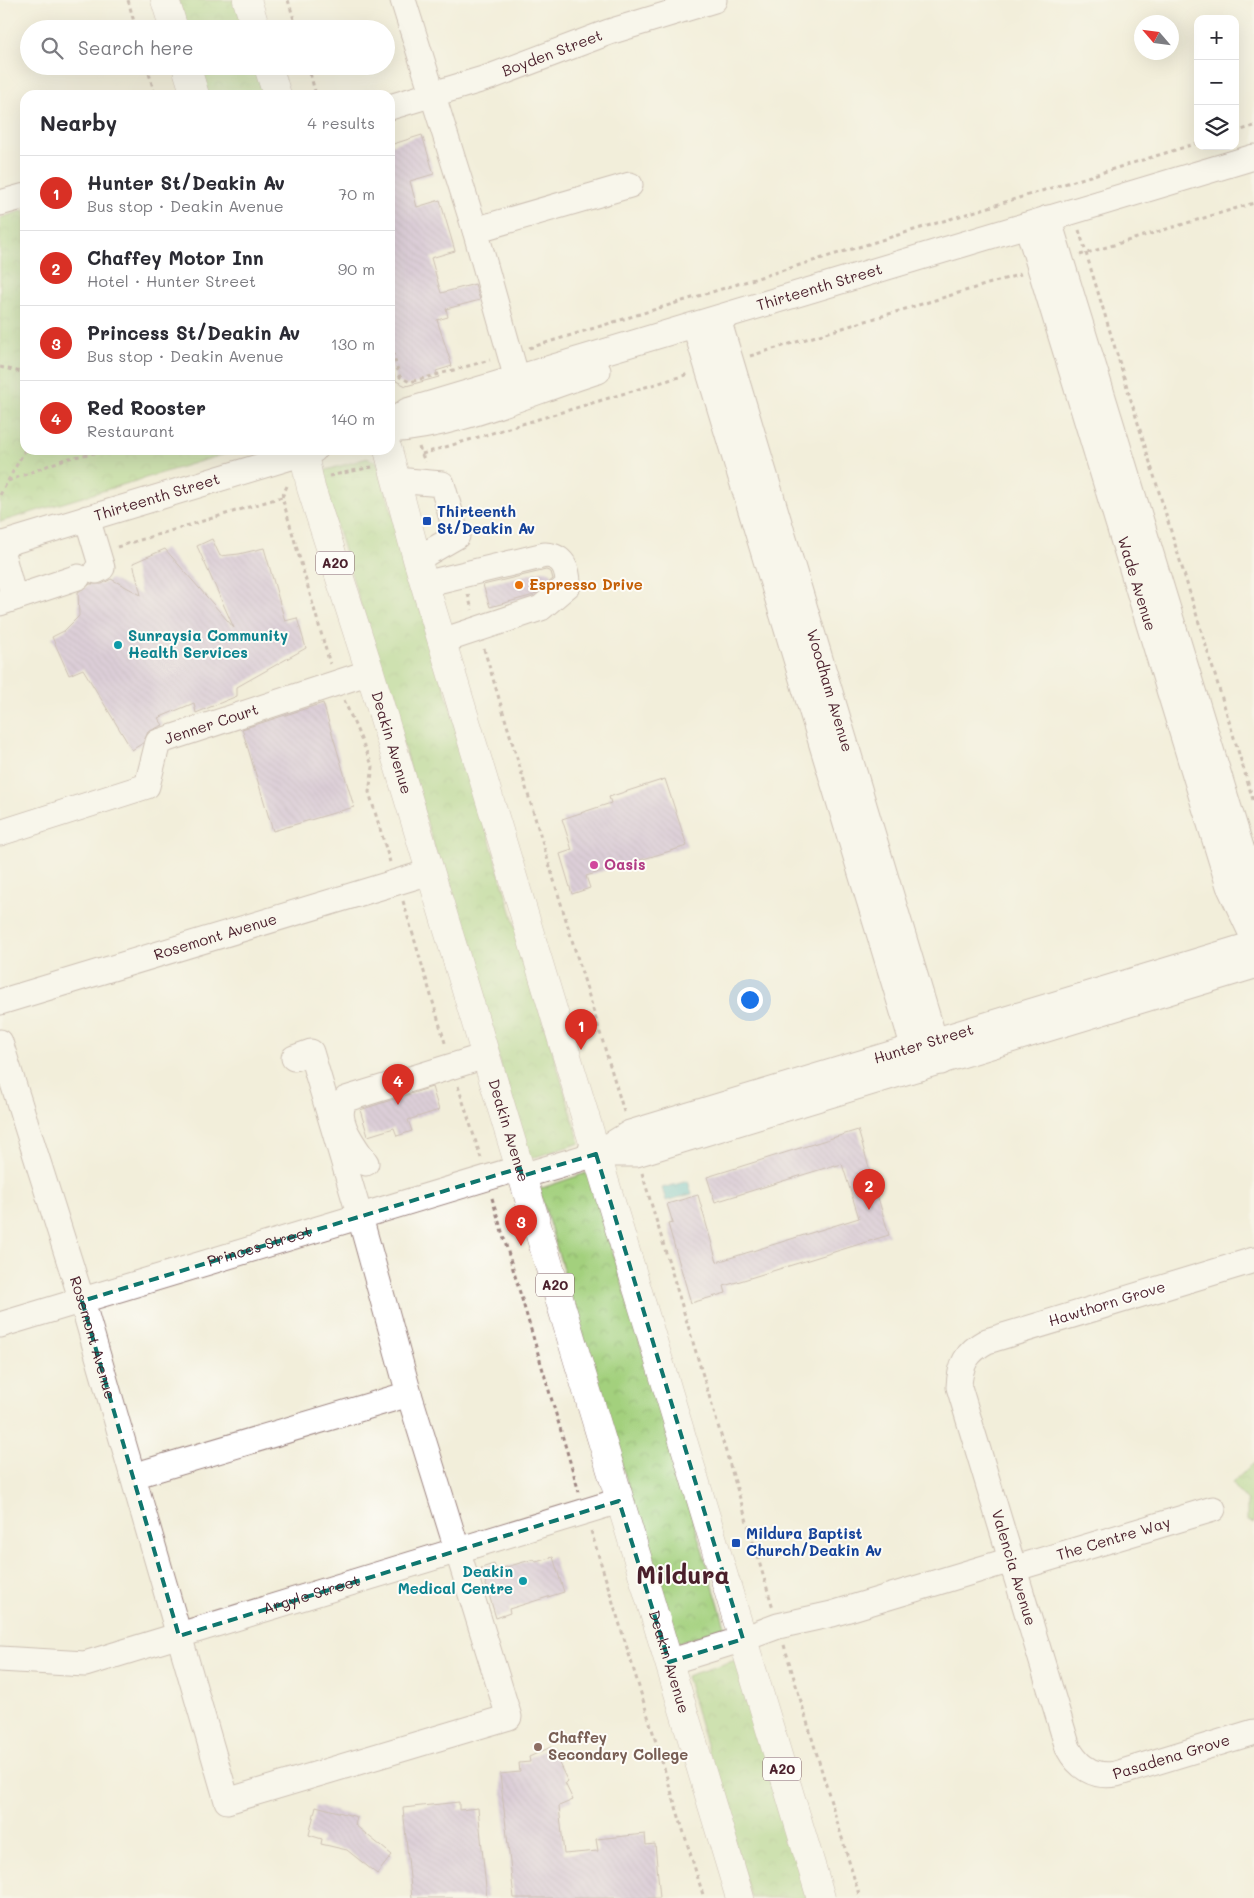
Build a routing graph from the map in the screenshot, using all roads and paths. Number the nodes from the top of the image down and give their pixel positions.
1 (128, 0) edge
2 (165, 0) edge
3 (247, 0) edge
4 (288, 0) edge
5 (403, 0) edge
6 (714, 0) edge
7 (134, 20) edge
8 (171, 20) edge
9 (253, 20) edge
10 (294, 20) edge
11 (149, 75) edge
12 (189, 75) edge
13 (271, 75) edge
14 (310, 75) edge
15 (154, 90) edge
16 (193, 90) edge
17 (275, 90) edge
18 (315, 90) edge
19 (432, 94) junction
20 (395, 105) edge
21 (1254, 126) edge
22 (1239, 131) edge
23 (1194, 144) edge
24 (1254, 157) edge
25 (1254, 173) edge
26 (630, 185) dead end
27 (20, 197) edge
28 (0, 203) edge
29 (1254, 203) edge
30 (1078, 227) junction
31 (475, 230) junction
32 (1040, 230) junction
33 (1086, 254) junction
34 (1050, 265) junction
35 (708, 330) junction
36 (509, 354) junction
37 (395, 360) edge
38 (719, 365) junction
39 (0, 367) edge
40 (20, 372) edge
41 (519, 388) junction
42 (397, 427) edge
43 (421, 452) junction
44 (22, 455) edge
45 (84, 455) edge
46 (293, 455) edge
47 (300, 455) edge
48 (300, 455) edge
49 (391, 464) edge
50 (8, 481) junction
51 (434, 482) junction
52 (298, 484) junction
53 (0, 496) edge
54 (282, 497) junction
55 (87, 518) junction
56 (0, 546) edge
57 (90, 567) junction
58 (420, 572) junction
59 (462, 574) junction
60 (7, 600) edge
61 (478, 627) junction
62 (442, 641) junction
63 (370, 672) junction
64 (336, 682) junction
65 (1254, 803) edge
66 (0, 833) edge
67 (430, 872) junction
68 (396, 883) junction
69 (1254, 904) edge
70 (1254, 939) edge
71 (1254, 944) edge
72 (1254, 966) edge
73 (0, 1002) edge
74 (0, 1042) edge
75 (927, 1054) junction
76 (485, 1056) junction
77 (294, 1058) dead end
78 (452, 1066) junction
79 (633, 1144) junction
80 (596, 1154) junction
81 (366, 1164) dead end
82 (521, 1172) junction
83 (486, 1178) junction
84 (360, 1217) junction
85 (1254, 1260) edge
86 (82, 1301) junction
87 (0, 1325) edge
88 (965, 1359) joint
89 (409, 1394) junction
90 (133, 1476) junction
91 (619, 1501) junction
92 (1213, 1508) dead end
93 (586, 1512) junction
94 (457, 1551) junction
95 (1012, 1565) junction
96 (780, 1631) junction
97 (179, 1636) junction
98 (743, 1639) junction
99 (0, 1659) edge
100 (669, 1662) junction
101 (1254, 1732) edge
102 (1088, 1770) joint
103 (704, 1898) edge
104 (740, 1898) edge
105 (821, 1898) edge
106 (860, 1898) edge

1 - 7 path
2 - 8 highway
3 - 9 highway
4 - 10 path
5 - 19 street
6 - 19 street, Boyden Street
11 - 15 path
12 - 16 highway
13 - 17 highway
14 - 18 path
19 - 20 street, Boyden Street
19 - 31 street
21 - 22 path
23 - 36 path
24 - 32 street, Thirteenth Street
25 - 30 street, Thirteenth Street
26 - 31 street
27 - 28 street
29 - 33 path
30 - 32 street, Thirteenth Street
30 - 33 path
31 - 36 street
32 - 34 street, Wade Avenue
32 - 35 street, Thirteenth Street
33 - 34 path
33 - 65 path
34 - 38 path
34 - 69 street, Wade Avenue
34 - 70 street, Wade Avenue
35 - 38 street, Woodham Avenue
35 - 41 street, Thirteenth Street
36 - 37 path
36 - 41 street
38 - 43 path
38 - 75 street, Woodham Avenue
39 - 40 path
41 - 42 street, Thirteenth Street
42 - 43 path
43 - 49 path
43 - 51 path
44 - 50 path
45 - 50 path
46 - 55 street, Thirteenth Street
47 - 52 highway, Deakin Avenue / A20
48 - 52 path
49 - 51 street
49 - 52 path
49 - 58 highway, A20
50 - 53 path
51 - 58 street
52 - 54 path
52 - 63 highway, Deakin Avenue / A20
54 - 57 path
54 - 64 path
55 - 56 street, Thirteenth Street
55 - 57 street
56 - 60 street
57 - 60 street
58 - 59 street
58 - 62 highway, A20
59 - 61 path
59 - 61 street
61 - 62 street
61 - 79 path
62 - 80 highway, A20
63 - 64 street, Jenner Court
63 - 67 highway, Deakin Avenue / A20
64 - 66 street, Jenner Court
64 - 68 path
67 - 68 street, Rosemont Avenue
67 - 76 highway, Deakin Avenue / A20
68 - 73 street, Rosemont Avenue
68 - 78 path
71 - 75 street, Hunter Street
72 - 75 street, Hunter Street
74 - 86 street, Rosemont Avenue
75 - 79 street, Hunter Street
76 - 78 street
76 - 82 highway, Deakin Avenue / A20
77 - 84 street
78 - 81 street
78 - 83 path
79 - 80 street, Hunter Street
79 - 96 path
80 - 82 street, Hunter Street
80 - 98 highway, A20
82 - 83 street, Princes Street
82 - 91 highway, Deakin Avenue / A20
83 - 84 street, Princes Street
83 - 93 path
84 - 86 street, Princes Street
84 - 89 street
85 - 88 street, Hawthorn Grove
86 - 87 street, Princes Street
86 - 90 street, Rosemont Avenue
88 - 95 street, Valencia Avenue
89 - 90 street
89 - 94 street
90 - 97 street, Rosemont Avenue
91 - 93 street, Argyle Street
91 - 100 highway, Deakin Avenue / A20
92 - 95 street, The Centre Way
93 - 94 street, Argyle Street
93 - 103 path
94 - 97 street, Argyle Street
94 - 97 street, Rosemont Avenue
95 - 96 street, The Centre Way
95 - 102 street, Valencia Avenue
96 - 98 street, The Centre Way
96 - 106 path
97 - 99 street, Argyle Street
98 - 100 street, The Centre Way
98 - 105 highway, A20
100 - 104 highway, Deakin Avenue / A20
101 - 102 street, Pasadena Grove

